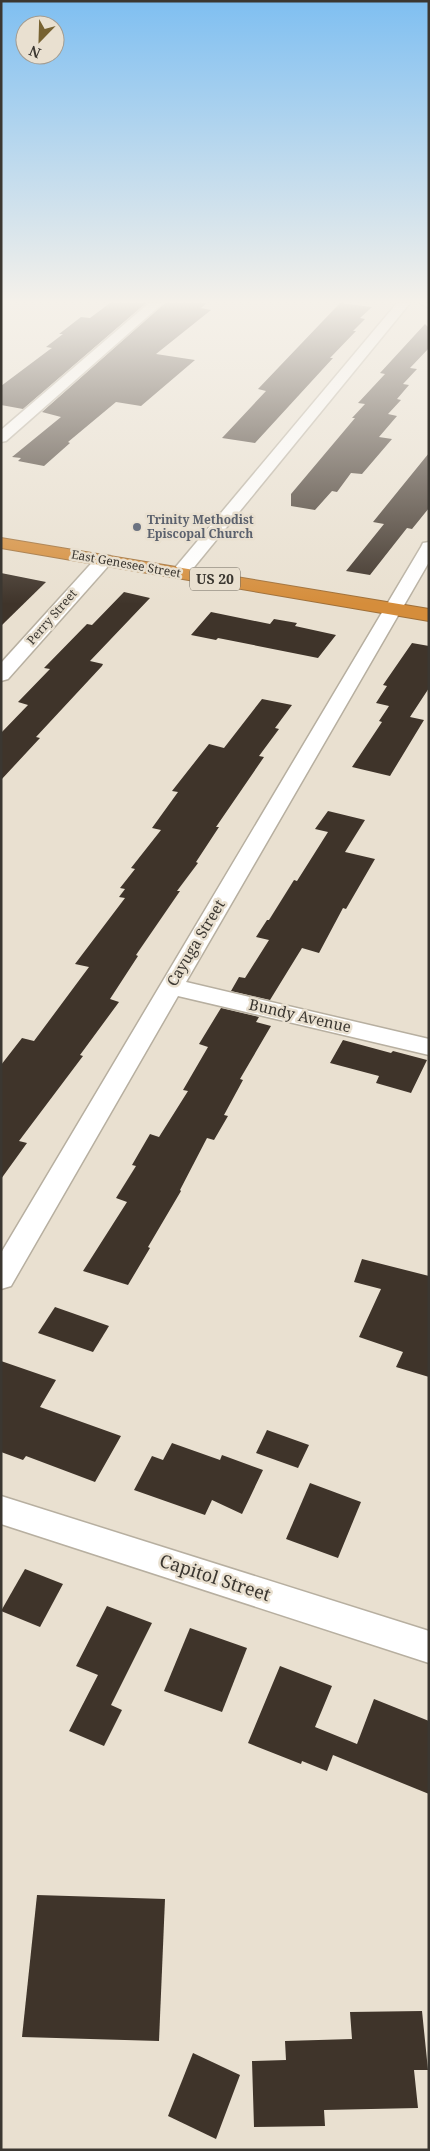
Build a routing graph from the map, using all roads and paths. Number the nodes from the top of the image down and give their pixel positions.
1 (41, 403) edge
2 (321, 403) edge
3 (1, 438) edge
4 (1, 543) edge
5 (429, 548) edge
6 (104, 560) junction
7 (180, 573) junction
8 (394, 610) junction
9 (429, 615) edge
10 (1, 675) edge
11 (170, 986) junction
12 (429, 1046) edge
13 (1, 1278) edge
14 (1, 1510) edge
15 (429, 1647) edge

1 - 3 street
2 - 7 street
4 - 6 highway, East Genesee Street / US 20
5 - 8 street, Cayuga Street
6 - 7 highway, East Genesee Street / US 20
6 - 10 street, Perry Street
7 - 8 highway, East Genesee Street / US 20
8 - 9 highway, East Genesee Street / US 20
8 - 11 street, Cayuga Street
11 - 12 street, Bundy Avenue
11 - 13 street, Cayuga Street
14 - 15 street, Capitol Street

